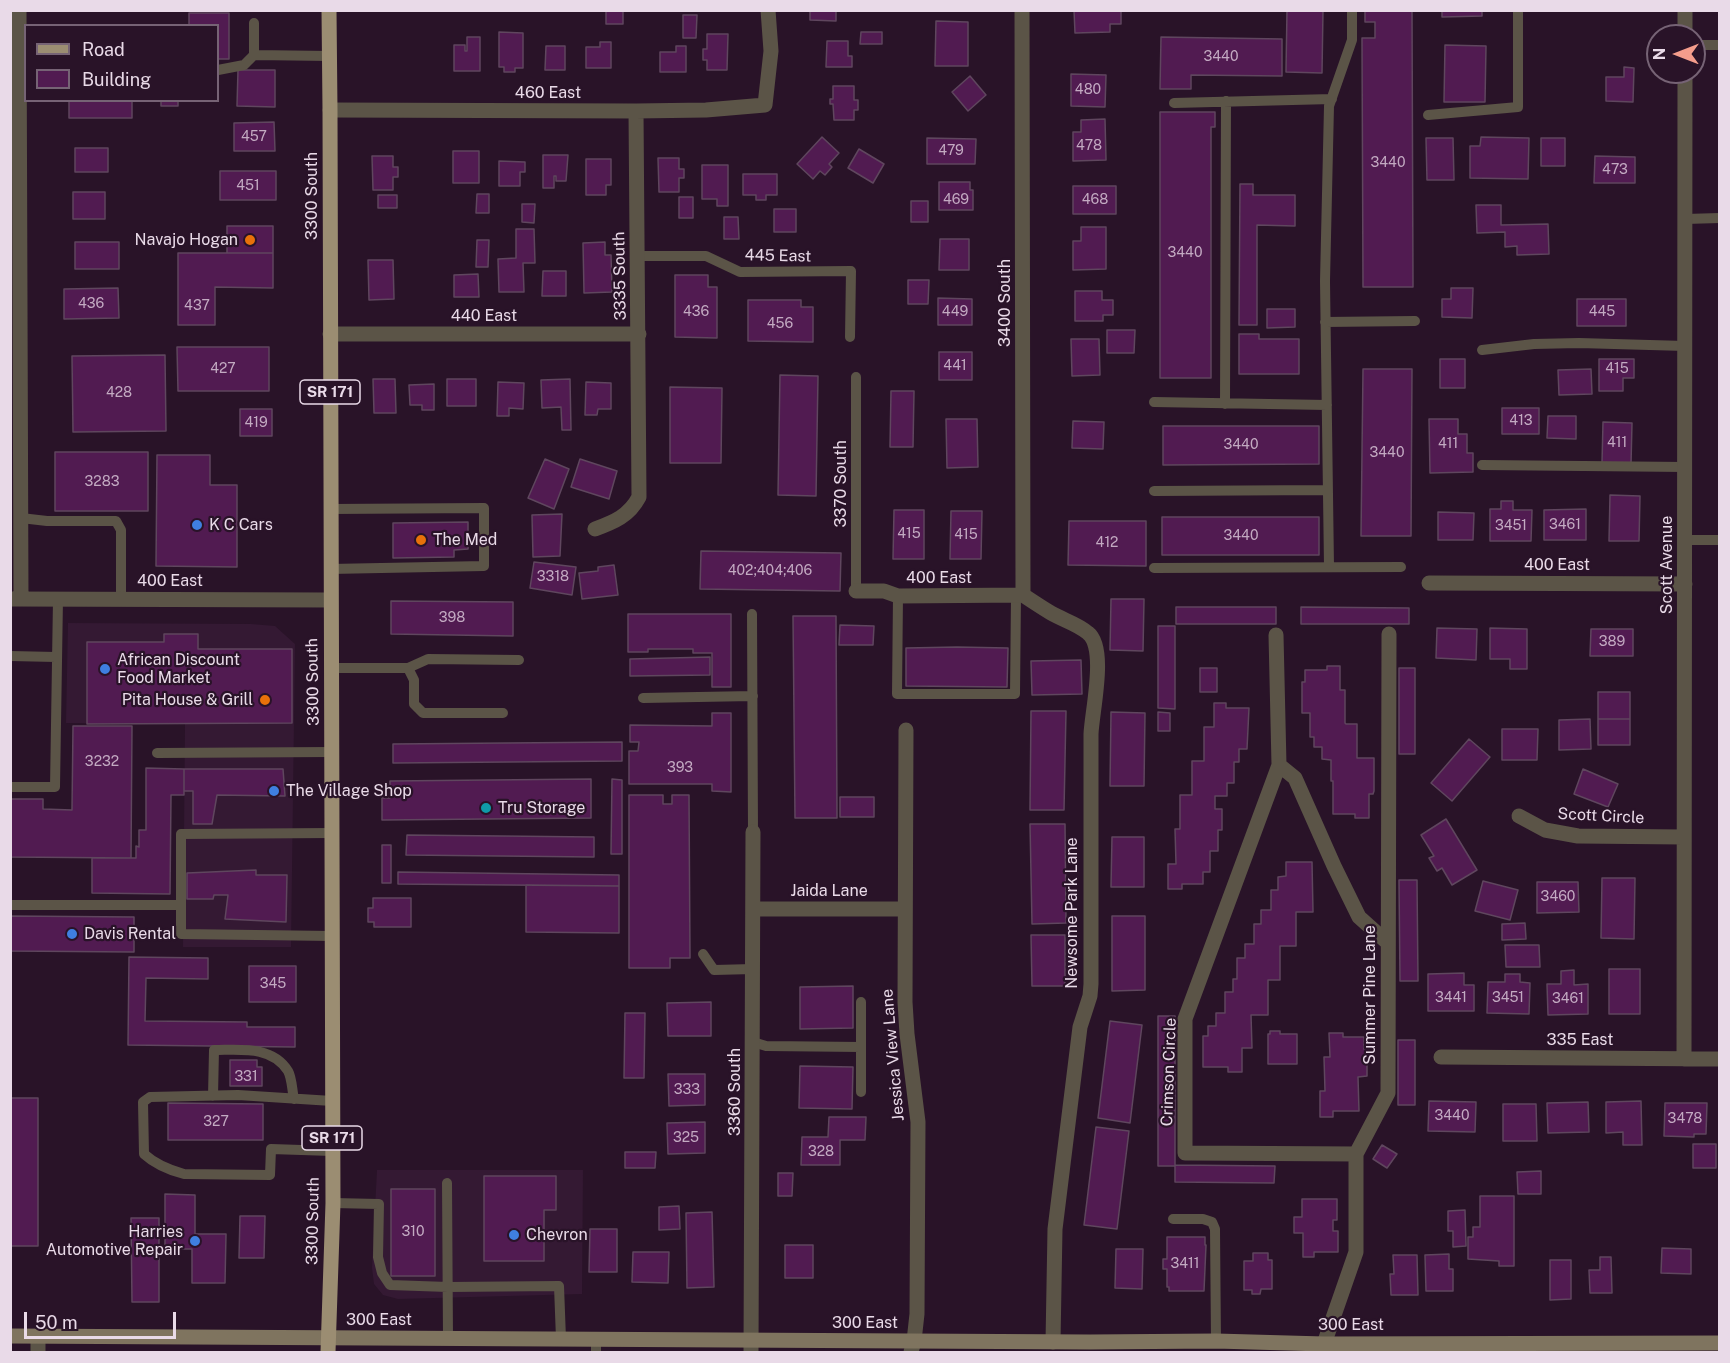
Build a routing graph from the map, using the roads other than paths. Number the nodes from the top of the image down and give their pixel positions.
1 (19, 10) edge
2 (328, 10) edge
3 (768, 10) edge
4 (1022, 10) edge
5 (1352, 10) edge
6 (1518, 10) edge
7 (254, 23) dead end
8 (254, 55) junction
9 (329, 56) junction
10 (219, 70) edge
11 (1685, 84) edge
12 (1332, 99) junction
13 (1226, 101) junction
14 (1174, 103) dead end
15 (330, 110) junction
16 (636, 111) junction
17 (1428, 115) dead end
18 (1719, 218) edge
19 (1685, 219) junction
20 (637, 256) junction
21 (1415, 321) dead end
22 (1325, 322) junction
23 (330, 334) junction
24 (639, 334) junction
25 (850, 337) dead end
26 (1685, 346) junction
27 (1482, 350) dead end
28 (856, 377) dead end
29 (1154, 402) dead end
30 (1225, 404) junction
31 (1327, 405) junction
32 (1482, 465) dead end
33 (1685, 467) junction
34 (1328, 490) junction
35 (1154, 491) dead end
36 (330, 509) junction
37 (21, 518) junction
38 (595, 529) dead end
39 (1685, 540) junction
40 (1719, 540) edge
41 (1329, 566) junction
42 (1401, 567) dead end
43 (1154, 568) dead end
44 (330, 569) junction
45 (1429, 583) dead end
46 (1685, 584) junction
47 (856, 591) joint
48 (1019, 595) junction
49 (898, 596) junction
50 (16, 599) edge
51 (58, 599) junction
52 (121, 599) junction
53 (330, 600) junction
54 (752, 614) dead end
55 (1389, 633) dead end
56 (1276, 635) dead end
57 (10, 656) edge
58 (56, 657) junction
59 (519, 660) dead end
60 (331, 668) junction
61 (408, 668) junction
62 (753, 696) junction
63 (643, 698) dead end
64 (502, 713) dead end
65 (906, 730) dead end
66 (332, 752) junction
67 (157, 753) dead end
68 (1279, 765) junction
69 (10, 787) edge
70 (1519, 816) dead end
71 (753, 832) joint
72 (332, 833) junction
73 (1684, 837) junction
74 (10, 905) edge
75 (181, 905) junction
76 (753, 909) junction
77 (905, 909) junction
78 (332, 936) junction
79 (1388, 943) junction
80 (703, 954) dead end
81 (753, 969) junction
82 (861, 1002) dead end
83 (753, 1042) junction
84 (861, 1047) junction
85 (1441, 1057) dead end
86 (1684, 1059) junction
87 (1719, 1059) edge
88 (861, 1092) dead end
89 (213, 1096) junction
90 (294, 1099) junction
91 (332, 1101) junction
92 (332, 1151) junction
93 (1356, 1154) junction
94 (447, 1183) dead end
95 (333, 1203) junction
96 (1173, 1218) dead end
97 (448, 1287) junction
98 (10, 1336) edge
99 (38, 1336) junction
100 (448, 1338) junction
101 (561, 1339) junction
102 (1216, 1341) junction
103 (1053, 1342) junction
104 (1719, 1343) edge
105 (1324, 1344) junction
106 (328, 1346) edge
107 (596, 1346) edge
108 (752, 1347) edge
109 (912, 1347) edge
110 (1090, 1347) edge
111 (1188, 1347) edge
112 (1607, 1348) edge
113 (38, 1353) edge

1 - 37 street
2 - 9 main road, 3300 South / SR 171
3 - 16 street, 460 East
4 - 48 street, 3400 South
5 - 12 lane
6 - 17 lane
7 - 8 lane
8 - 9 lane
8 - 10 lane
9 - 15 main road, 3300 South / SR 171
11 - 19 street, Scott Avenue
12 - 13 lane
12 - 22 lane
13 - 14 lane
13 - 30 lane
15 - 16 street, 460 East
15 - 23 main road, 3300 South / SR 171
16 - 20 street, 3335 South
18 - 19 lane
19 - 26 street, Scott Avenue
20 - 24 street, 3335 South
20 - 25 lane, 445 East
21 - 22 lane
22 - 31 lane
23 - 24 street, 440 East
23 - 36 main road, 3300 South / SR 171
24 - 38 street, 3335 South
26 - 27 lane
26 - 33 street, Scott Avenue
28 - 47 lane, 3370 South
29 - 30 lane
30 - 31 lane
31 - 34 lane
32 - 33 lane
33 - 39 street, Scott Avenue
34 - 35 lane
34 - 41 lane
36 - 44 main road, 3300 South / SR 171
36 - 44 lane
37 - 50 street
37 - 52 lane
39 - 40 lane
39 - 46 street, Scott Avenue
41 - 42 lane
41 - 43 lane
44 - 53 main road, 3300 South / SR 171
45 - 46 street, 400 East
46 - 73 street, Scott Avenue
47 - 49 street, 400 East
48 - 49 street, 400 East
48 - 49 lane
48 - 103 street, Newsome Park Lane
50 - 51 street, 400 East
51 - 52 street, 400 East
51 - 58 lane
52 - 53 street, 400 East
53 - 60 main road, 3300 South / SR 171
54 - 62 lane
55 - 79 street, Summer Pine Lane
56 - 68 street, Crimson Circle
57 - 58 lane
58 - 69 lane
59 - 61 lane
60 - 61 lane
60 - 66 main road, 3300 South / SR 171
61 - 64 lane
62 - 63 lane
62 - 71 lane
65 - 77 street, Jessica View Lane
66 - 67 lane
66 - 72 main road, 3300 South / SR 171
68 - 79 street
68 - 93 street, Crimson Circle
70 - 73 street, Scott Circle
71 - 76 street, 3360 South
72 - 75 lane
72 - 78 main road, 3300 South / SR 171
73 - 86 street, Scott Avenue
74 - 75 lane
75 - 78 lane
76 - 77 street, Jaida Lane
76 - 81 street, 3360 South
77 - 109 street, Jessica View Lane
78 - 91 main road, 3300 South / SR 171
79 - 93 street, Summer Pine Lane
80 - 81 lane
81 - 83 street, 3360 South
82 - 84 lane
83 - 84 lane
83 - 108 street, 3360 South
84 - 88 lane
85 - 86 street, 335 East
86 - 87 street, 335 East
89 - 90 lane
89 - 90 lane
89 - 92 lane
90 - 91 lane
91 - 92 main road, 3300 South / SR 171
92 - 95 main road, 3300 South / SR 171
93 - 105 street, Summer Pine Lane
94 - 97 lane
95 - 97 lane
95 - 106 main road, 3300 South / SR 171
96 - 102 lane
97 - 100 lane
97 - 101 lane
98 - 99 street, 300 East
99 - 106 street, 300 East
99 - 113 street
100 - 101 street, 300 East
100 - 106 street, 300 East
101 - 107 street, 300 East
102 - 105 street, 300 East
102 - 111 street, 300 East
103 - 109 street, 300 East
103 - 110 street, 300 East
104 - 112 street, 300 East
105 - 112 street, 300 East
107 - 108 street, 300 East
108 - 109 street, 300 East
110 - 111 street, 300 East

